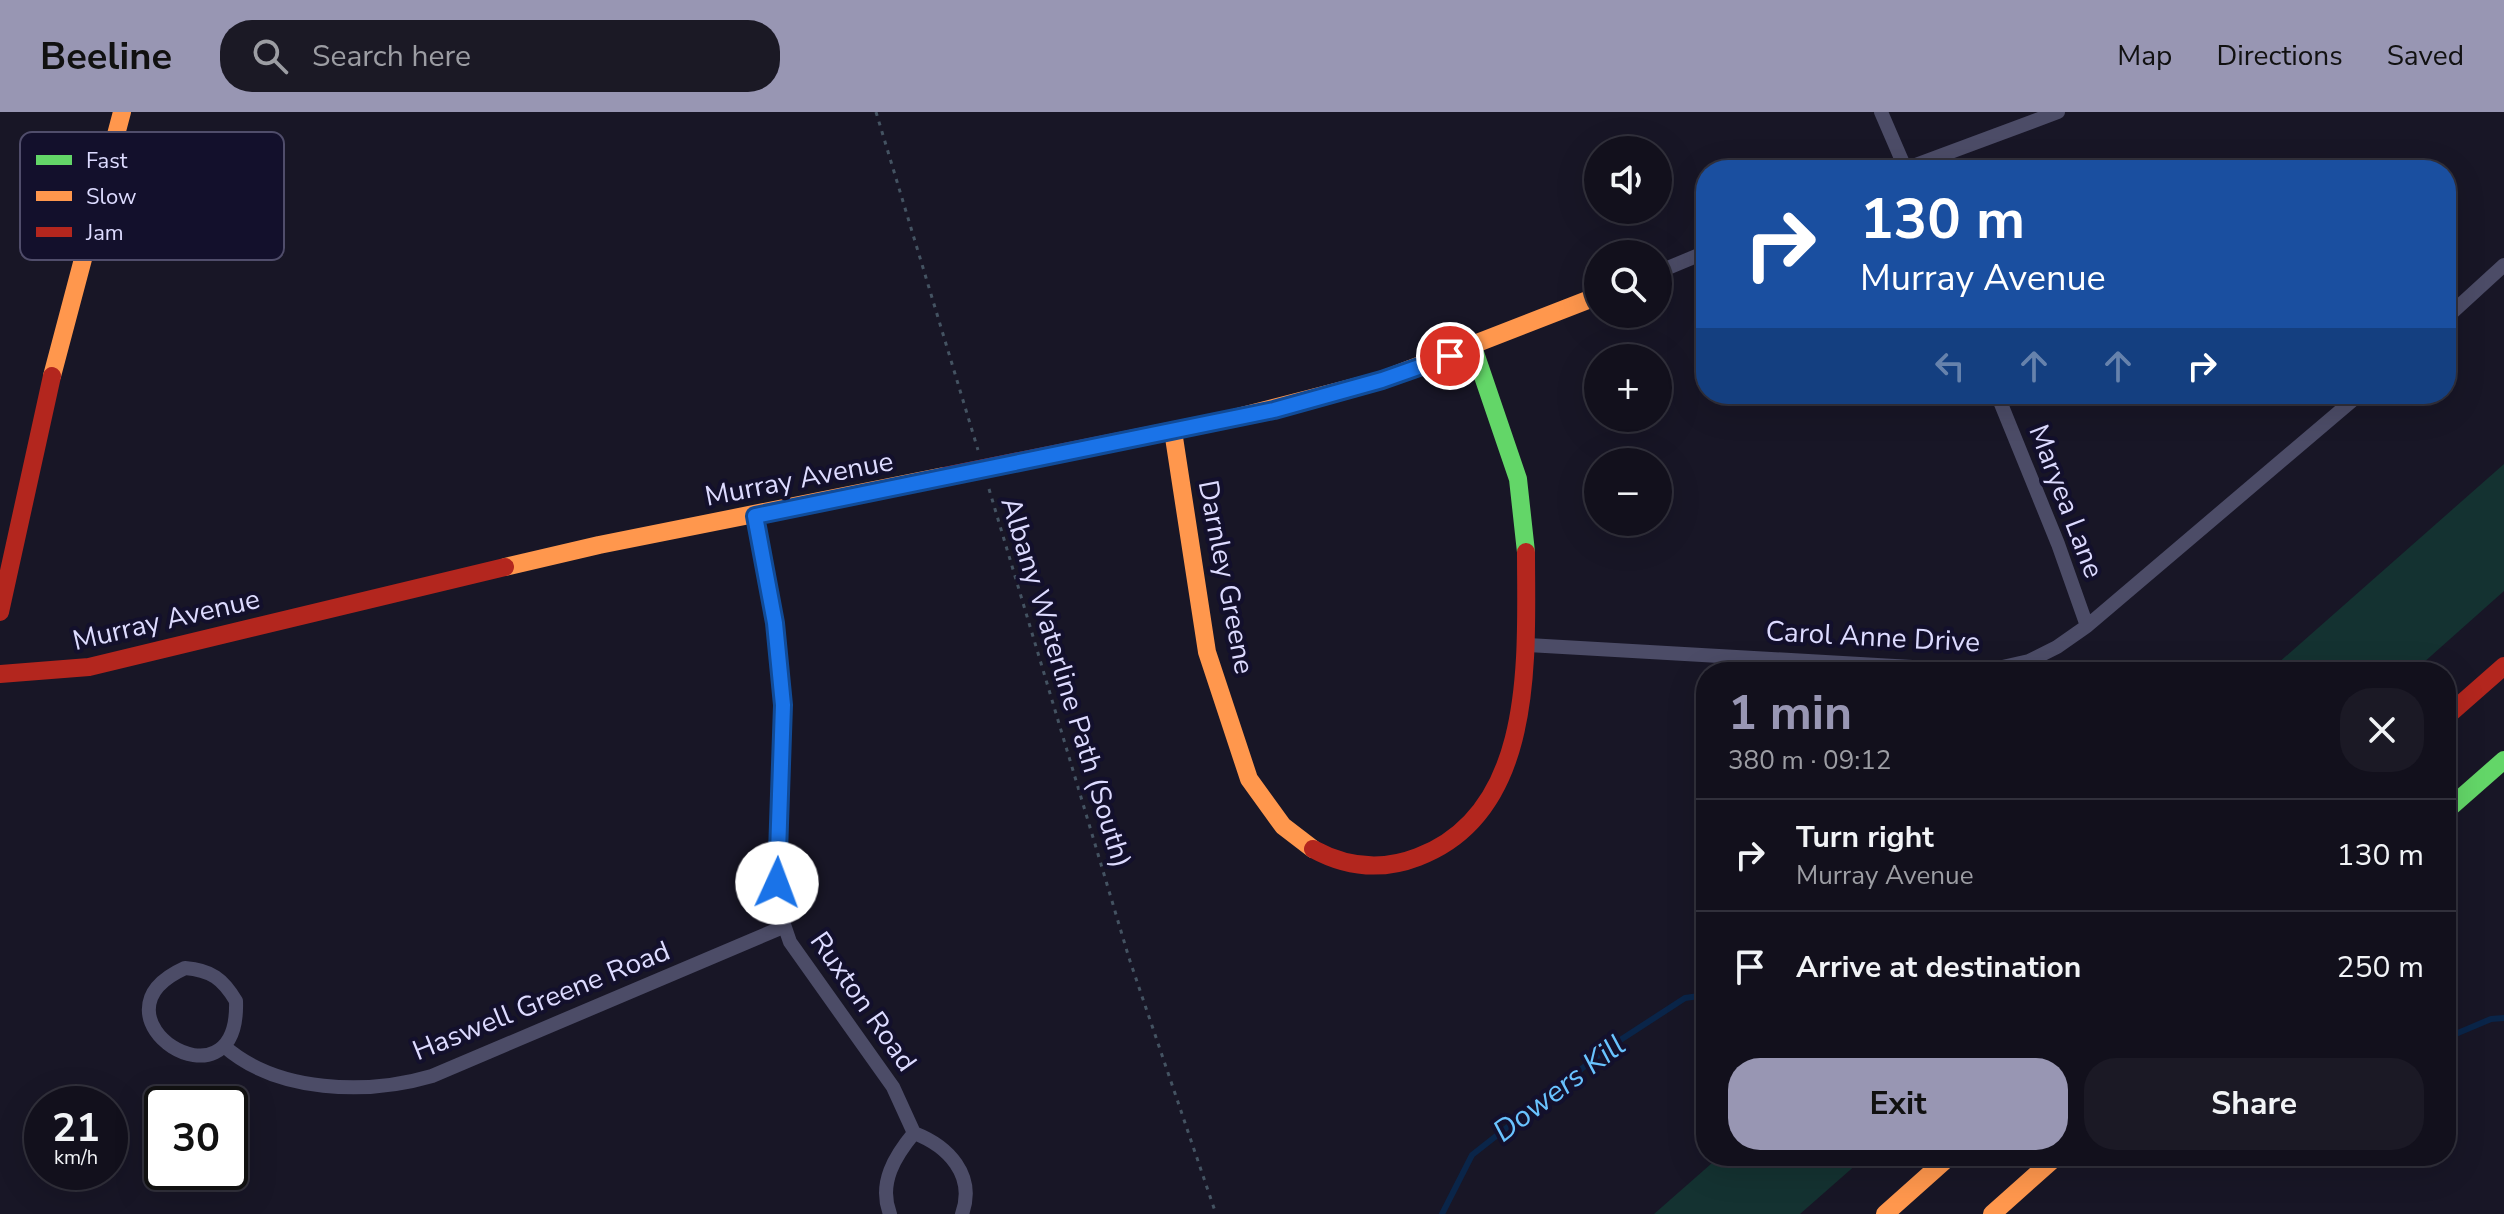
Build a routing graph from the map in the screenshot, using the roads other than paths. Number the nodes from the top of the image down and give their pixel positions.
1 (122, 112) edge
2 (1881, 112) edge
3 (2058, 112) edge
4 (116, 132) edge
5 (1901, 160) edge
6 (1929, 160) edge
7 (1696, 256) edge
8 (81, 260) edge
9 (2504, 265) edge
10 (1672, 266) edge
11 (1584, 302) edge
12 (2456, 309) edge
13 (1473, 347) junction
14 (2001, 404) edge
15 (2348, 404) edge
16 (1173, 431) junction
17 (755, 516) junction
18 (0, 612) edge
19 (2087, 626) junction
20 (1528, 645) junction
21 (1825, 662) edge
22 (2025, 662) edge
23 (2504, 666) edge
24 (0, 674) edge
25 (2456, 708) edge
26 (2504, 760) edge
27 (2456, 802) edge
28 (783, 927) junction
29 (224, 1046) junction
30 (914, 1133) junction
31 (1939, 1166) edge
32 (2046, 1166) edge
33 (890, 1214) edge
34 (962, 1214) edge
35 (1885, 1214) edge
36 (1992, 1214) edge

1 - 4 street
2 - 5 street
3 - 6 street
7 - 10 street
8 - 18 street
9 - 12 street
11 - 13 street, Murray Avenue
13 - 16 street, Murray Avenue
13 - 20 street, Darnley Greene
14 - 19 street, Maryea Lane
15 - 19 street, Carol Anne Drive
16 - 17 street, Murray Avenue
16 - 20 street, Darnley Greene
17 - 24 street, Murray Avenue
17 - 28 street, Ruxton Road
19 - 22 street, Carol Anne Drive
20 - 21 street, Carol Anne Drive
23 - 25 street
26 - 27 street
28 - 29 street, Haswell Greene Road
28 - 30 street, Ruxton Road
29 - 29 street
30 - 33 street
30 - 34 street
31 - 35 street
32 - 36 street

